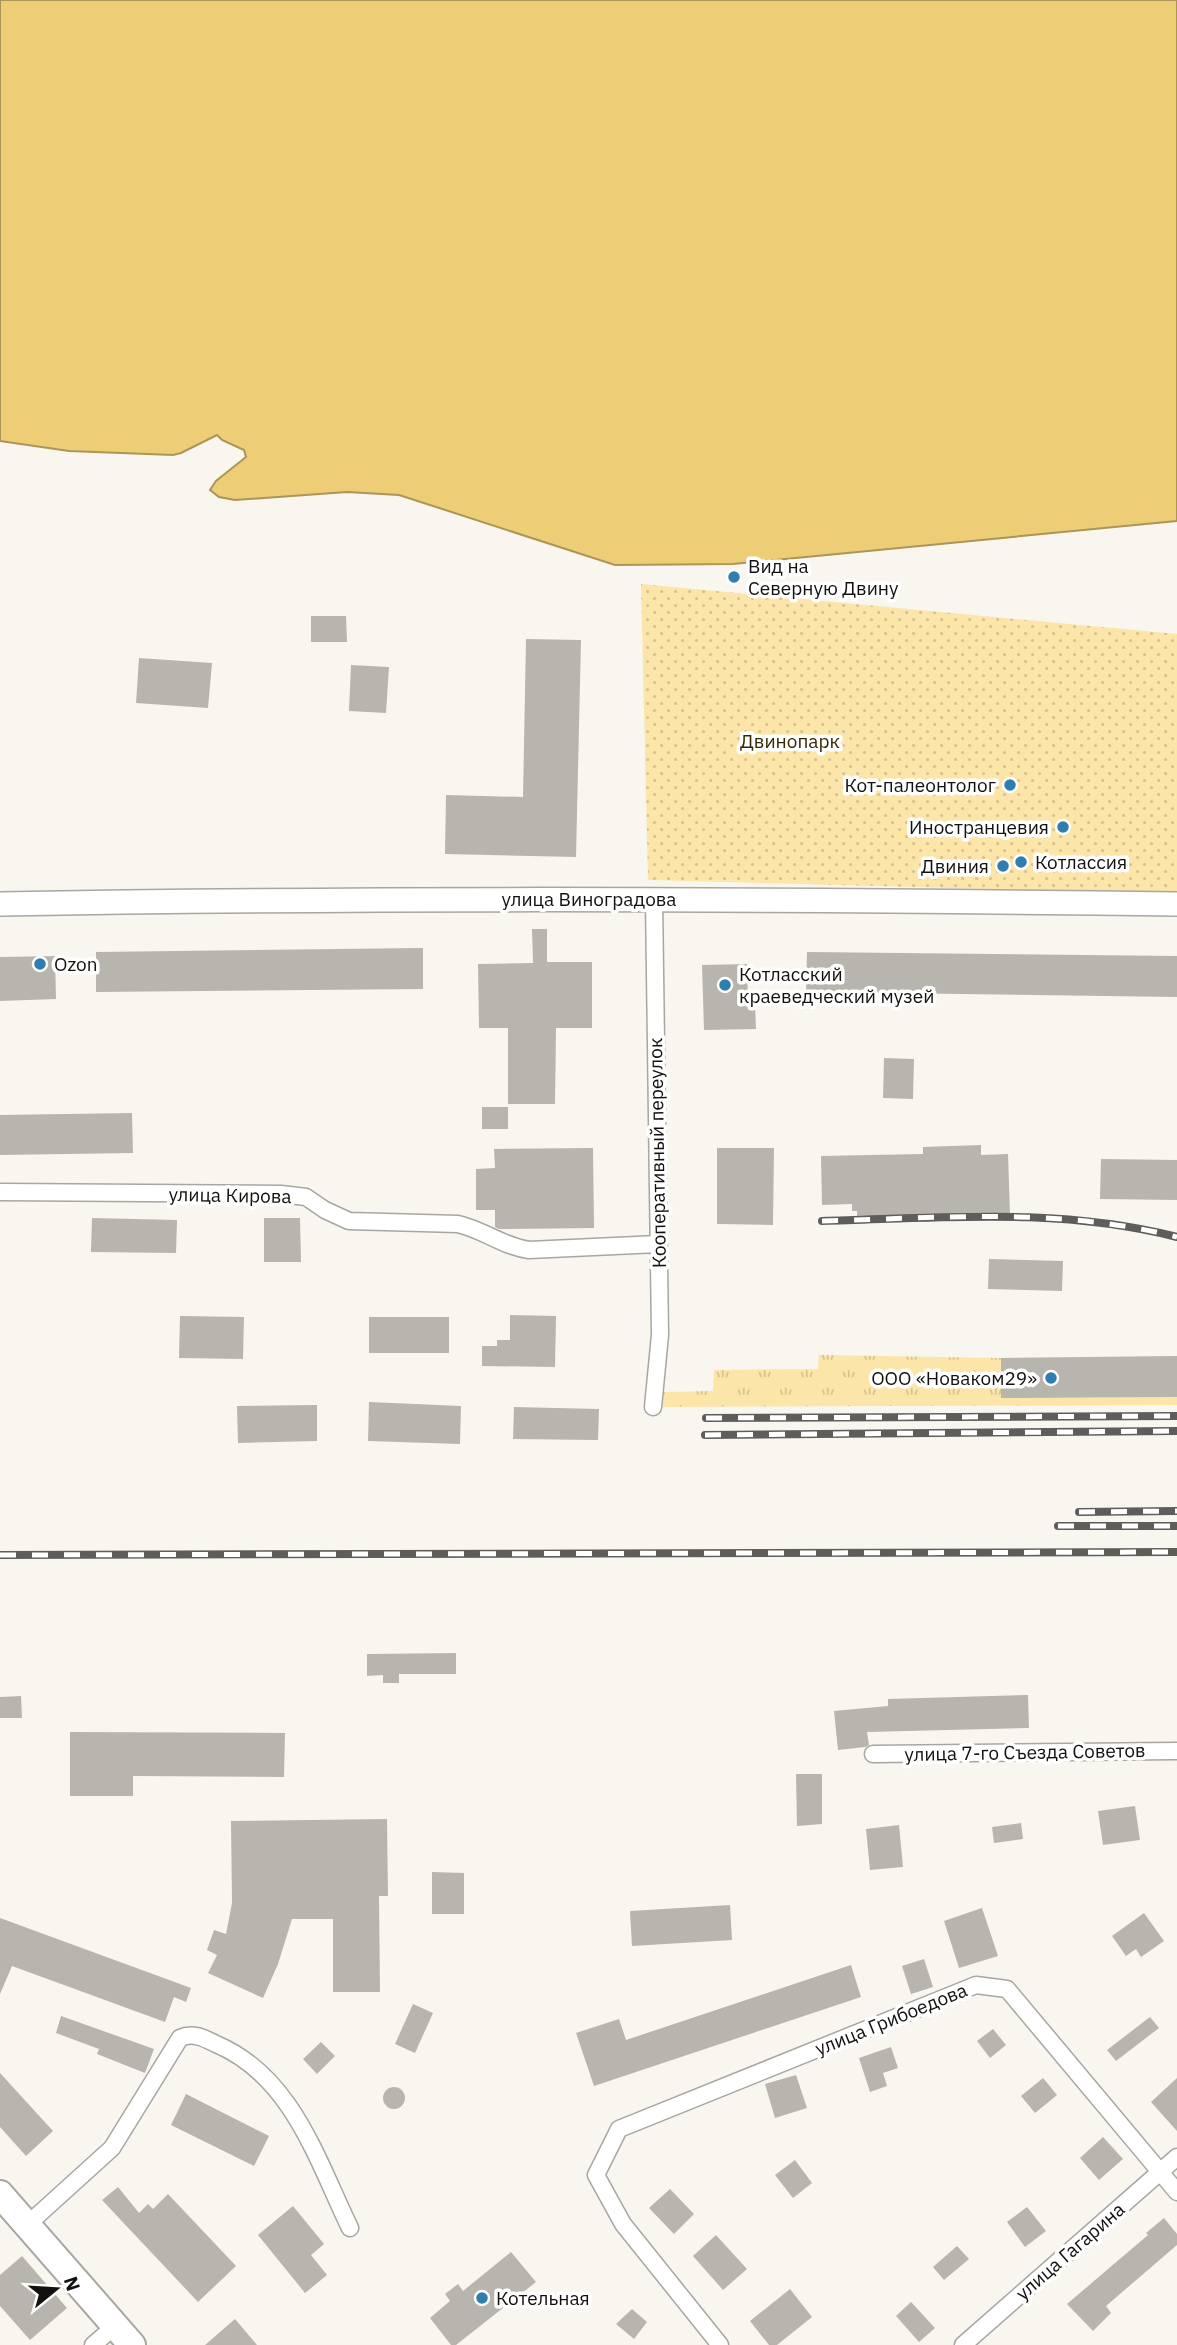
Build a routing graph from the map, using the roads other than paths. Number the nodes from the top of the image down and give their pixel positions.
1 (654, 898) junction
2 (0, 904) edge
3 (1177, 904) edge
4 (0, 1192) edge
5 (658, 1244) junction
6 (653, 1407) dead end
7 (1177, 1751) edge
8 (873, 1754) dead end
9 (1177, 2157) edge
10 (1160, 2172) junction
11 (1177, 2192) edge
12 (0, 2194) edge
13 (27, 2225) junction
14 (350, 2228) dead end
15 (124, 2335) edge
16 (93, 2345) edge
17 (720, 2345) edge
18 (964, 2345) edge

1 - 2 main road, улица Виноградова
1 - 3 main road, улица Виноградова
1 - 5 street, Кооперативный переулок
4 - 5 street, улица Кирова
5 - 6 street, Кооперативный переулок
7 - 8 street, улица 7-го Съезда Советов
9 - 10 street, улица Гагарина
10 - 11 street, улица Грибоедова
10 - 17 street, улица Грибоедова
10 - 18 street, улица Гагарина
12 - 13 main road
13 - 14 street
13 - 15 main road
15 - 16 street

